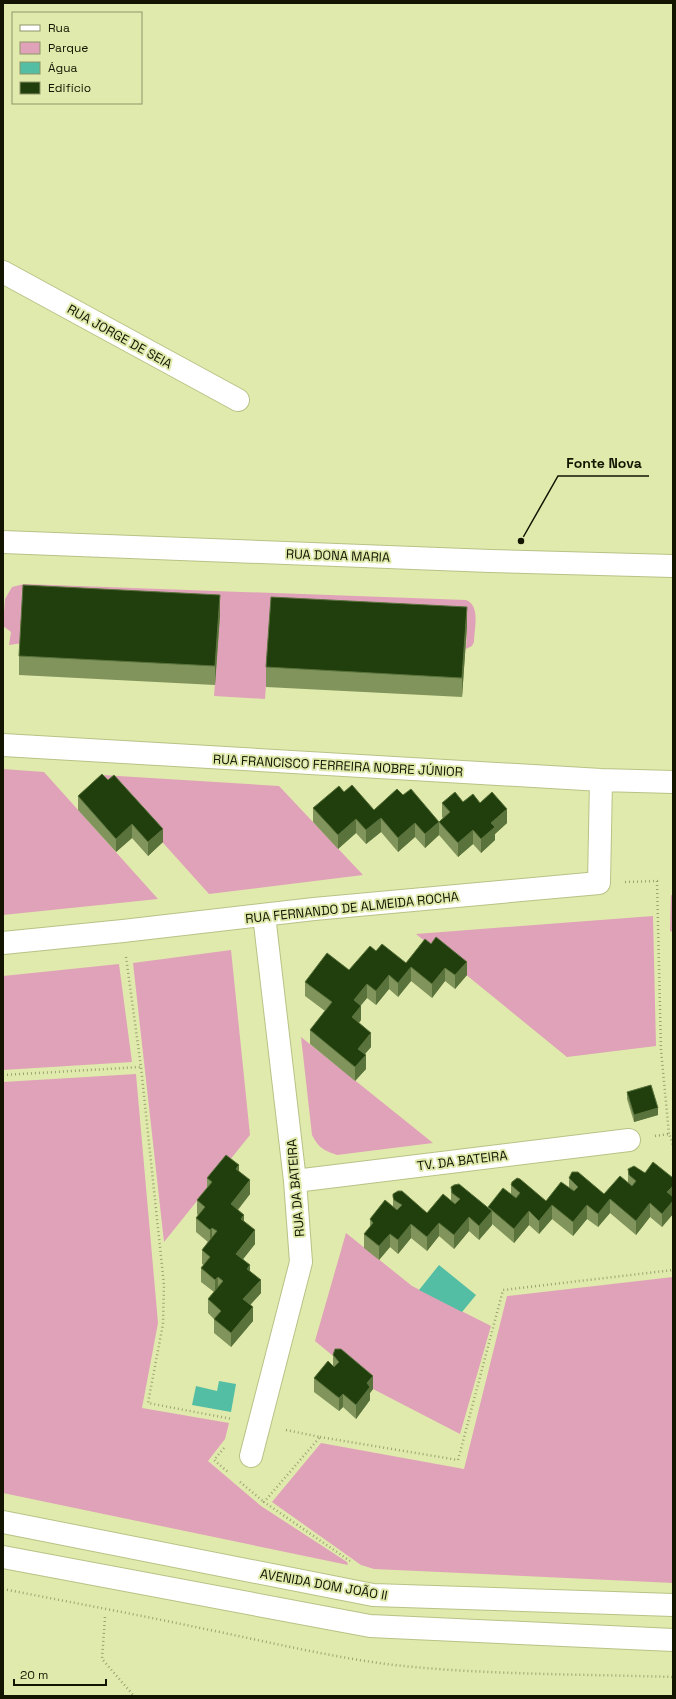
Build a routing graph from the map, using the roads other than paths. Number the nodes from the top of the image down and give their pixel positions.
1 (3, 272) edge
2 (238, 400) dead end
3 (3, 542) edge
4 (673, 566) edge
5 (3, 745) edge
6 (601, 780) junction
7 (673, 782) edge
8 (264, 915) junction
9 (3, 943) edge
10 (629, 1140) dead end
11 (295, 1180) junction
12 (251, 1456) dead end
13 (3, 1522) edge
14 (3, 1557) edge
15 (673, 1605) edge
16 (673, 1640) edge

1 - 2 street, RUA JORGE DE SEIA
3 - 4 street, RUA DONA MARIA
5 - 6 street, RUA FRANCISCO FERREIRA NOBRE JÚNIOR
6 - 7 street, RUA FRANCISCO FERREIRA NOBRE JÚNIOR
6 - 8 street, RUA FERNANDO DE ALMEIDA ROCHA
8 - 9 street, RUA FERNANDO DE ALMEIDA ROCHA
8 - 11 street, RUA DA BATEIRA
10 - 11 street, TV. DA BATEIRA
11 - 12 street, RUA DA BATEIRA
13 - 15 street, AVENIDA DOM JOÃO II
14 - 16 street

